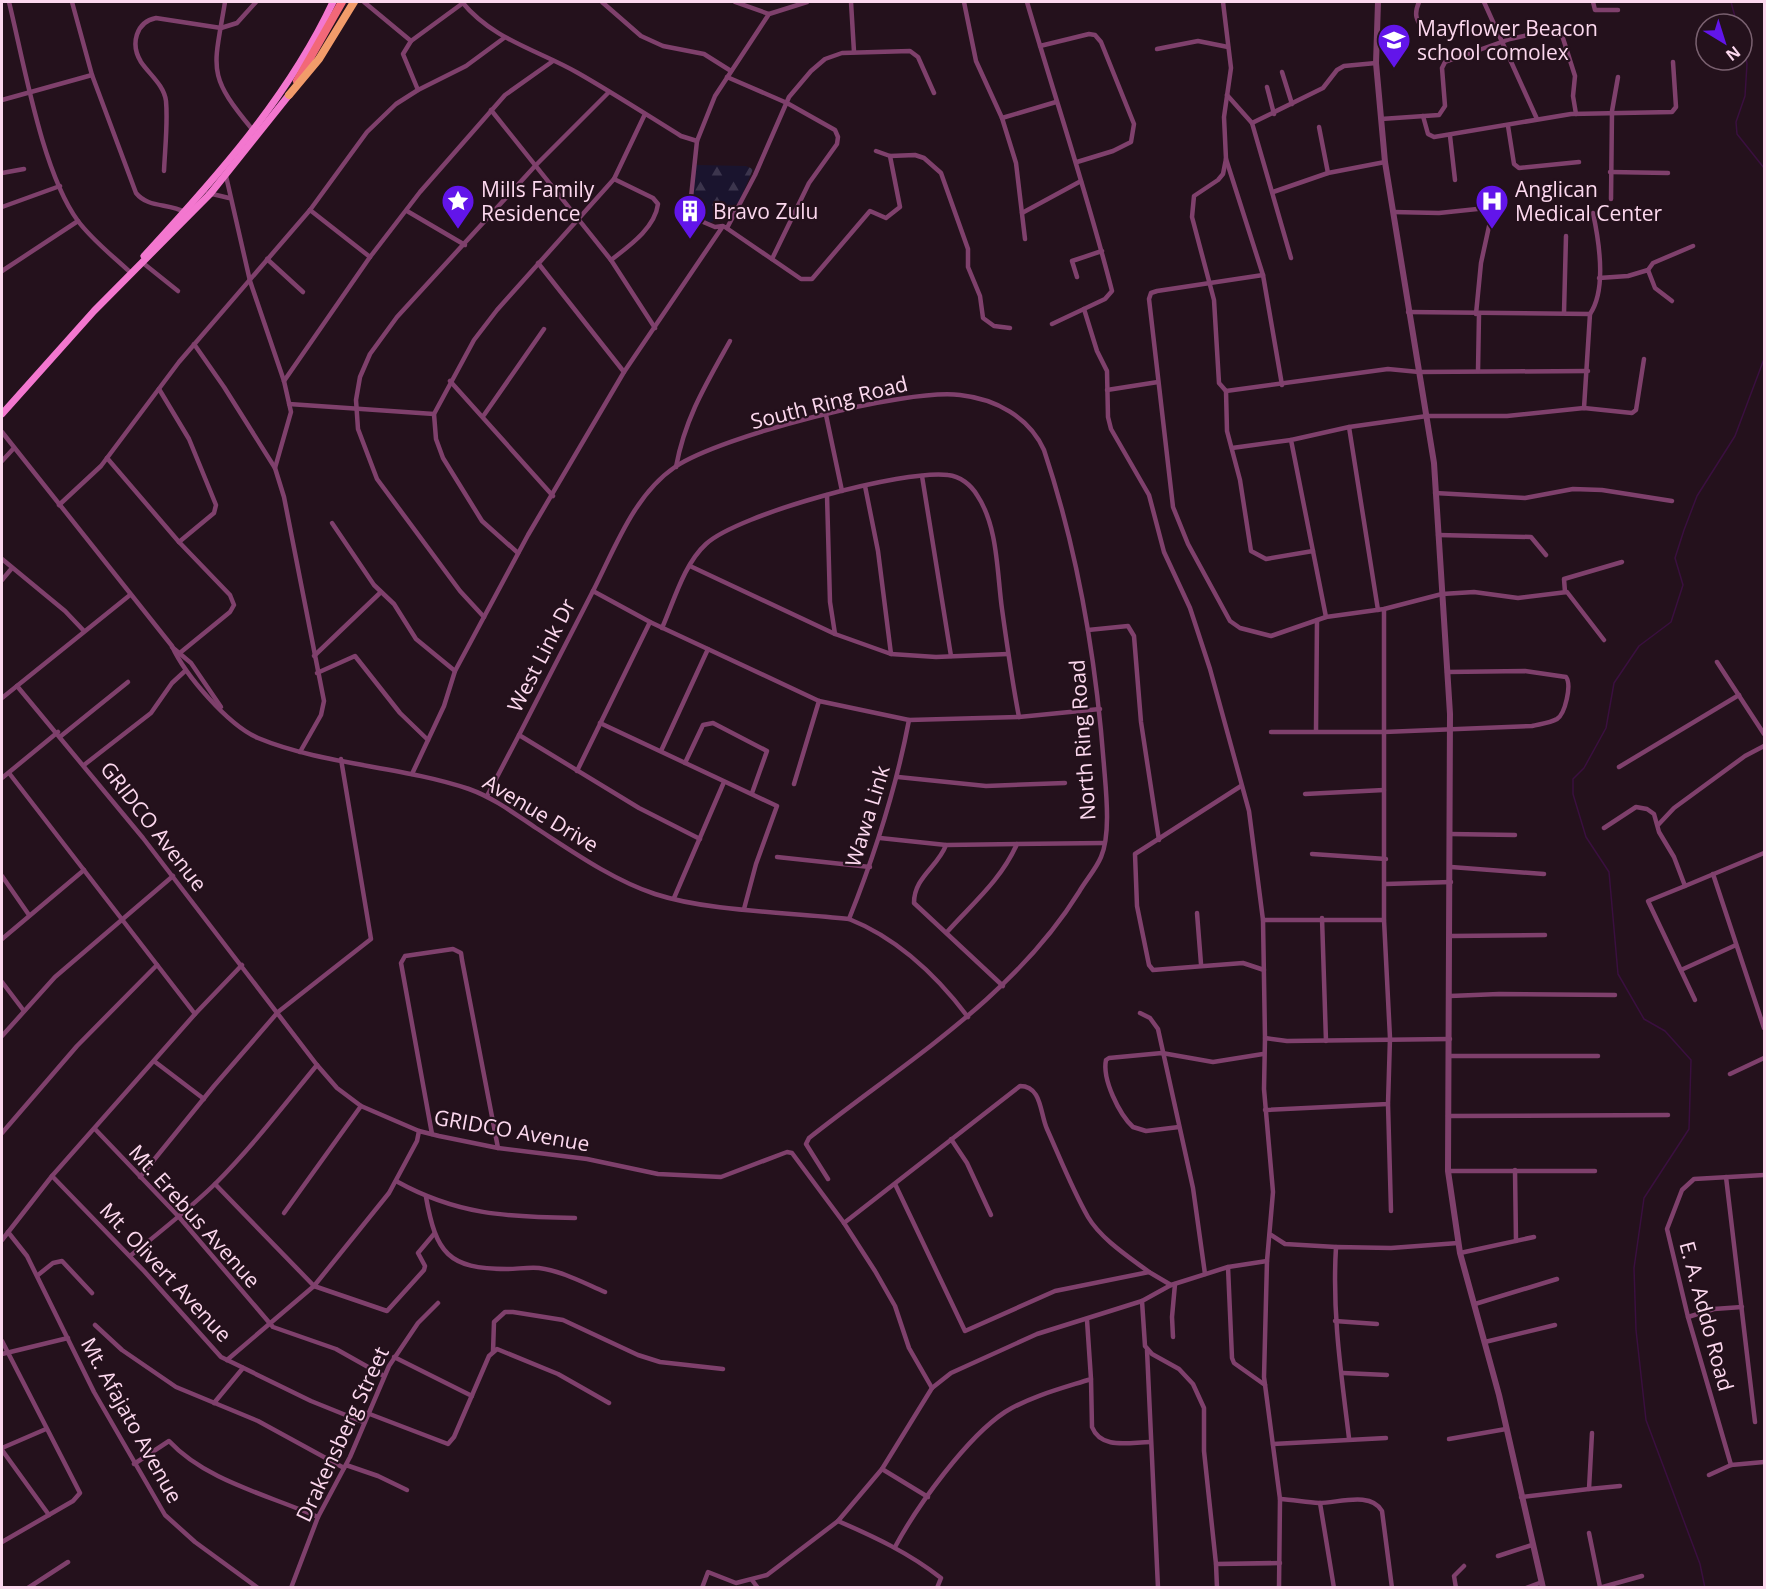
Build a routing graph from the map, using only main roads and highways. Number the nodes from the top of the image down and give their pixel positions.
1 (333, 2) edge
2 (342, 2) edge
3 (354, 2) edge
4 (289, 95) junction
5 (207, 192) junction
6 (131, 273) junction
7 (2, 414) edge

1 - 5 main road
2 - 4 main road
3 - 4 highway
4 - 5 main road
5 - 6 main road
5 - 6 main road
6 - 7 main road

